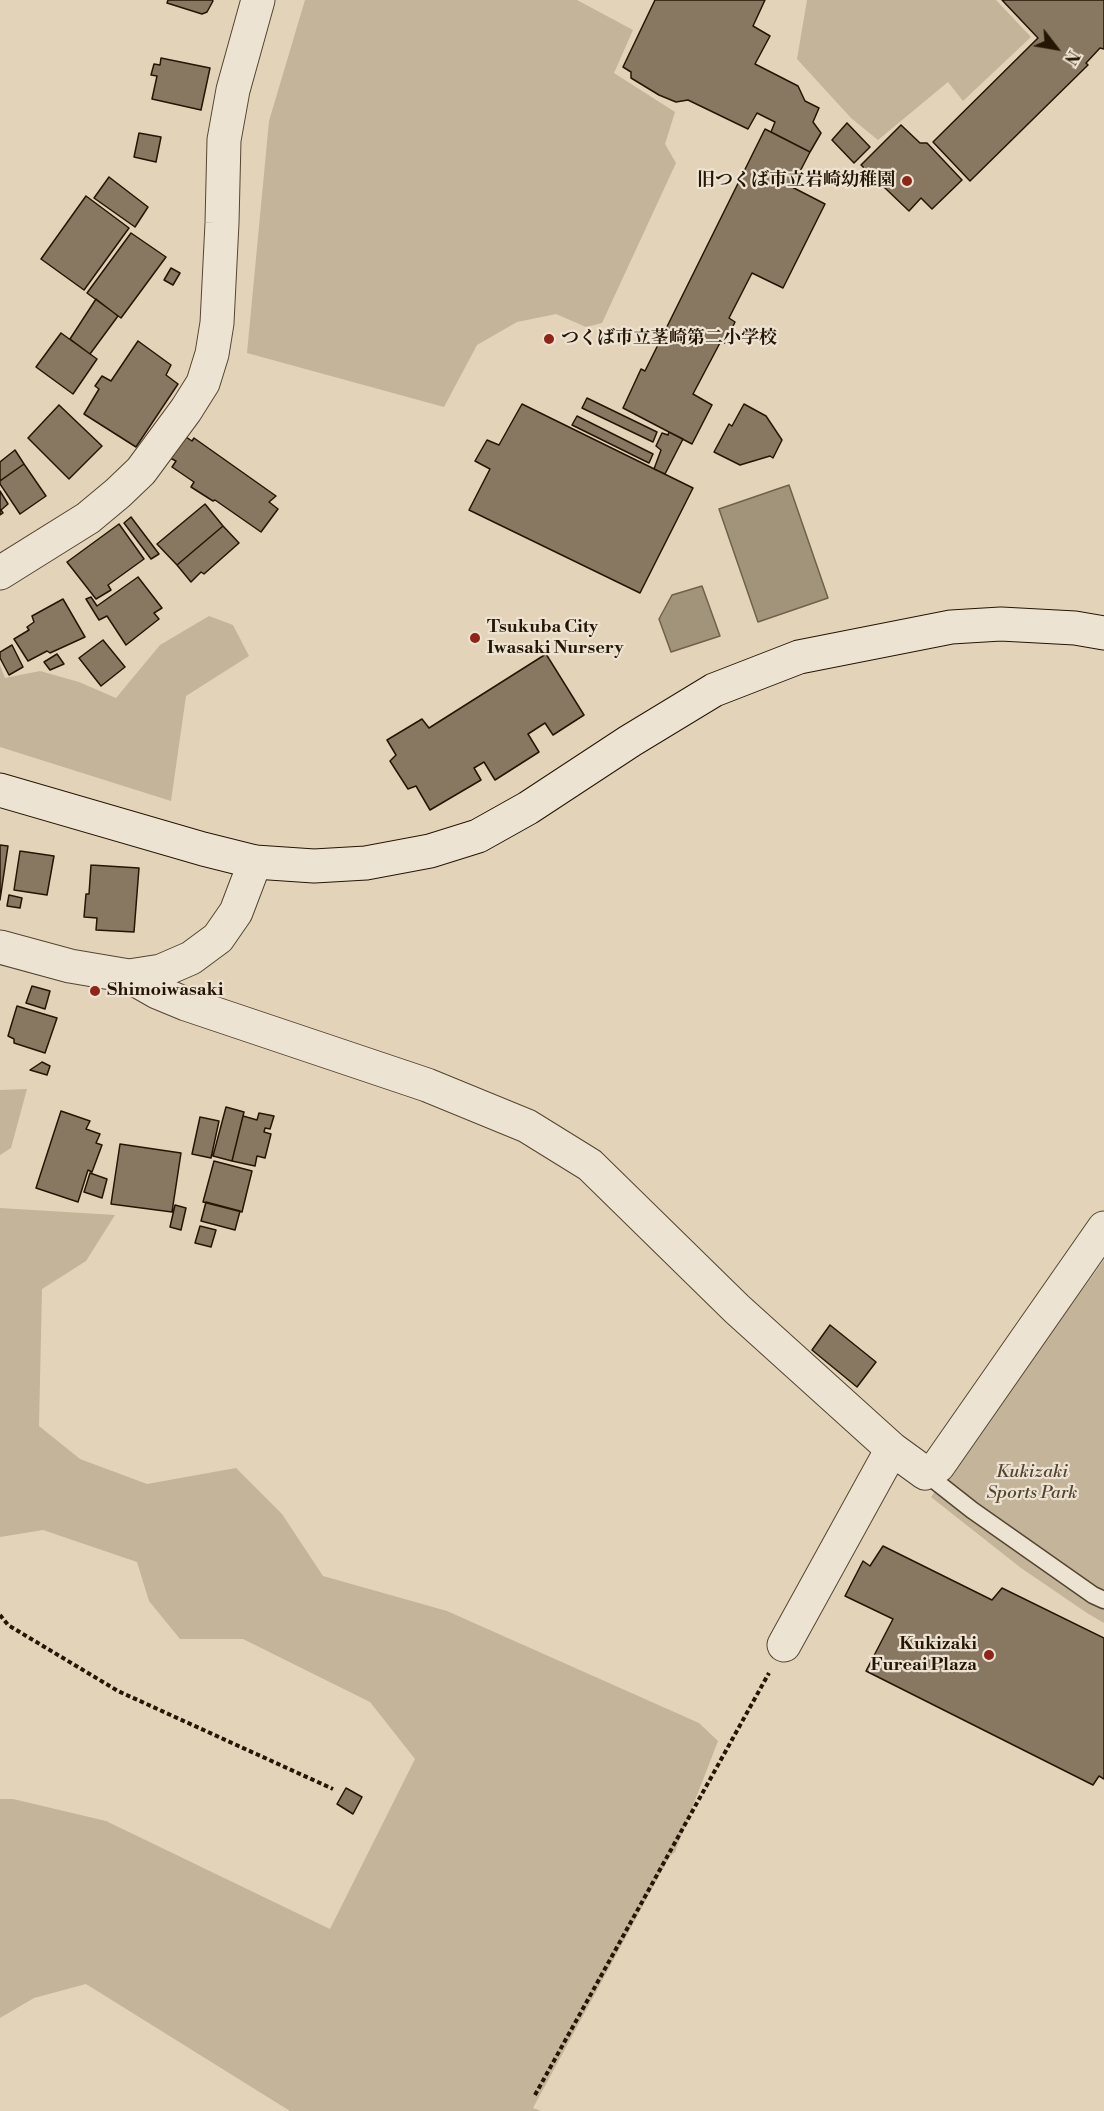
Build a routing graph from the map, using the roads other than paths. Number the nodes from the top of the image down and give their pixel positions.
1 (258, 0) edge
2 (0, 573) edge
3 (1104, 633) edge
4 (0, 790) edge
5 (255, 862) junction
6 (0, 947) edge
7 (129, 976) junction
8 (1104, 1228) edge
9 (892, 1449) junction
10 (925, 1473) junction
11 (1104, 1600) edge
12 (784, 1645) road end

1 - 2 street
3 - 5 street
4 - 5 street
5 - 7 street
6 - 7 street
7 - 9 street
8 - 10 street
9 - 10 street
9 - 12 street
10 - 11 lane

